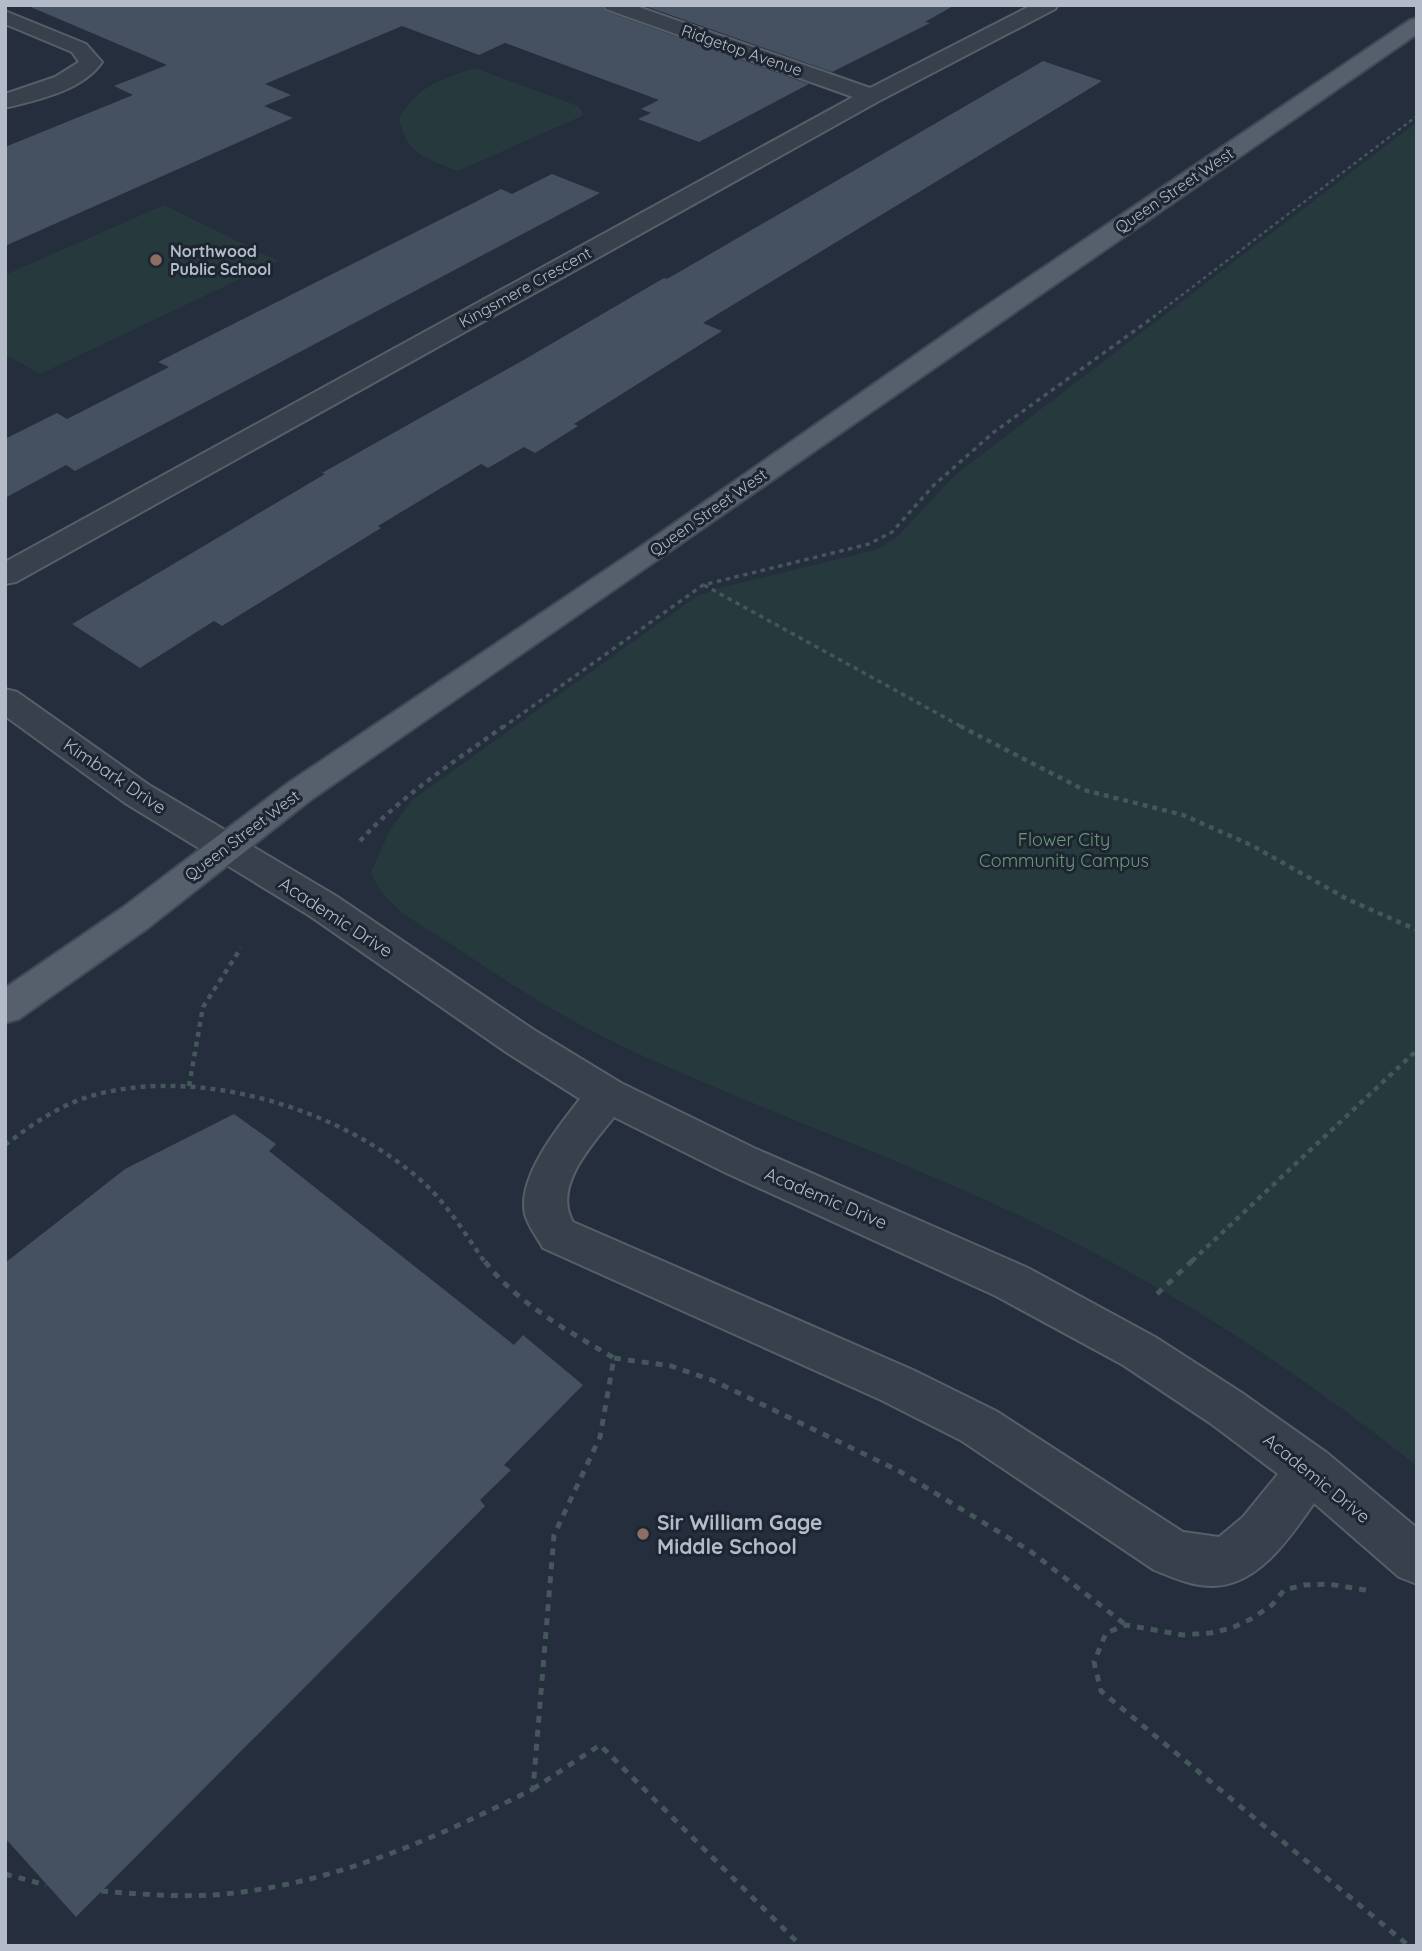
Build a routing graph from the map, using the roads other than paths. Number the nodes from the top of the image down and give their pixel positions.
1 (612, 5) edge
2 (1048, 5) edge
3 (5, 17) edge
4 (1417, 24) edge
5 (871, 96) junction
6 (5, 101) edge
7 (5, 575) edge
8 (5, 700) edge
9 (226, 848) junction
10 (5, 1008) edge
11 (607, 1095) junction
12 (1310, 1469) junction
13 (1417, 1560) edge

1 - 5 street, Ridgetop Avenue
2 - 5 street, Kingsmere Crescent
3 - 6 street
4 - 9 main road, Queen Street West
5 - 7 street, Kingsmere Crescent
8 - 9 street, Kimbark Drive
9 - 10 main road, Queen Street West
9 - 11 street, Academic Drive
11 - 12 street, Academic Drive
11 - 12 street
12 - 13 street, Academic Drive

